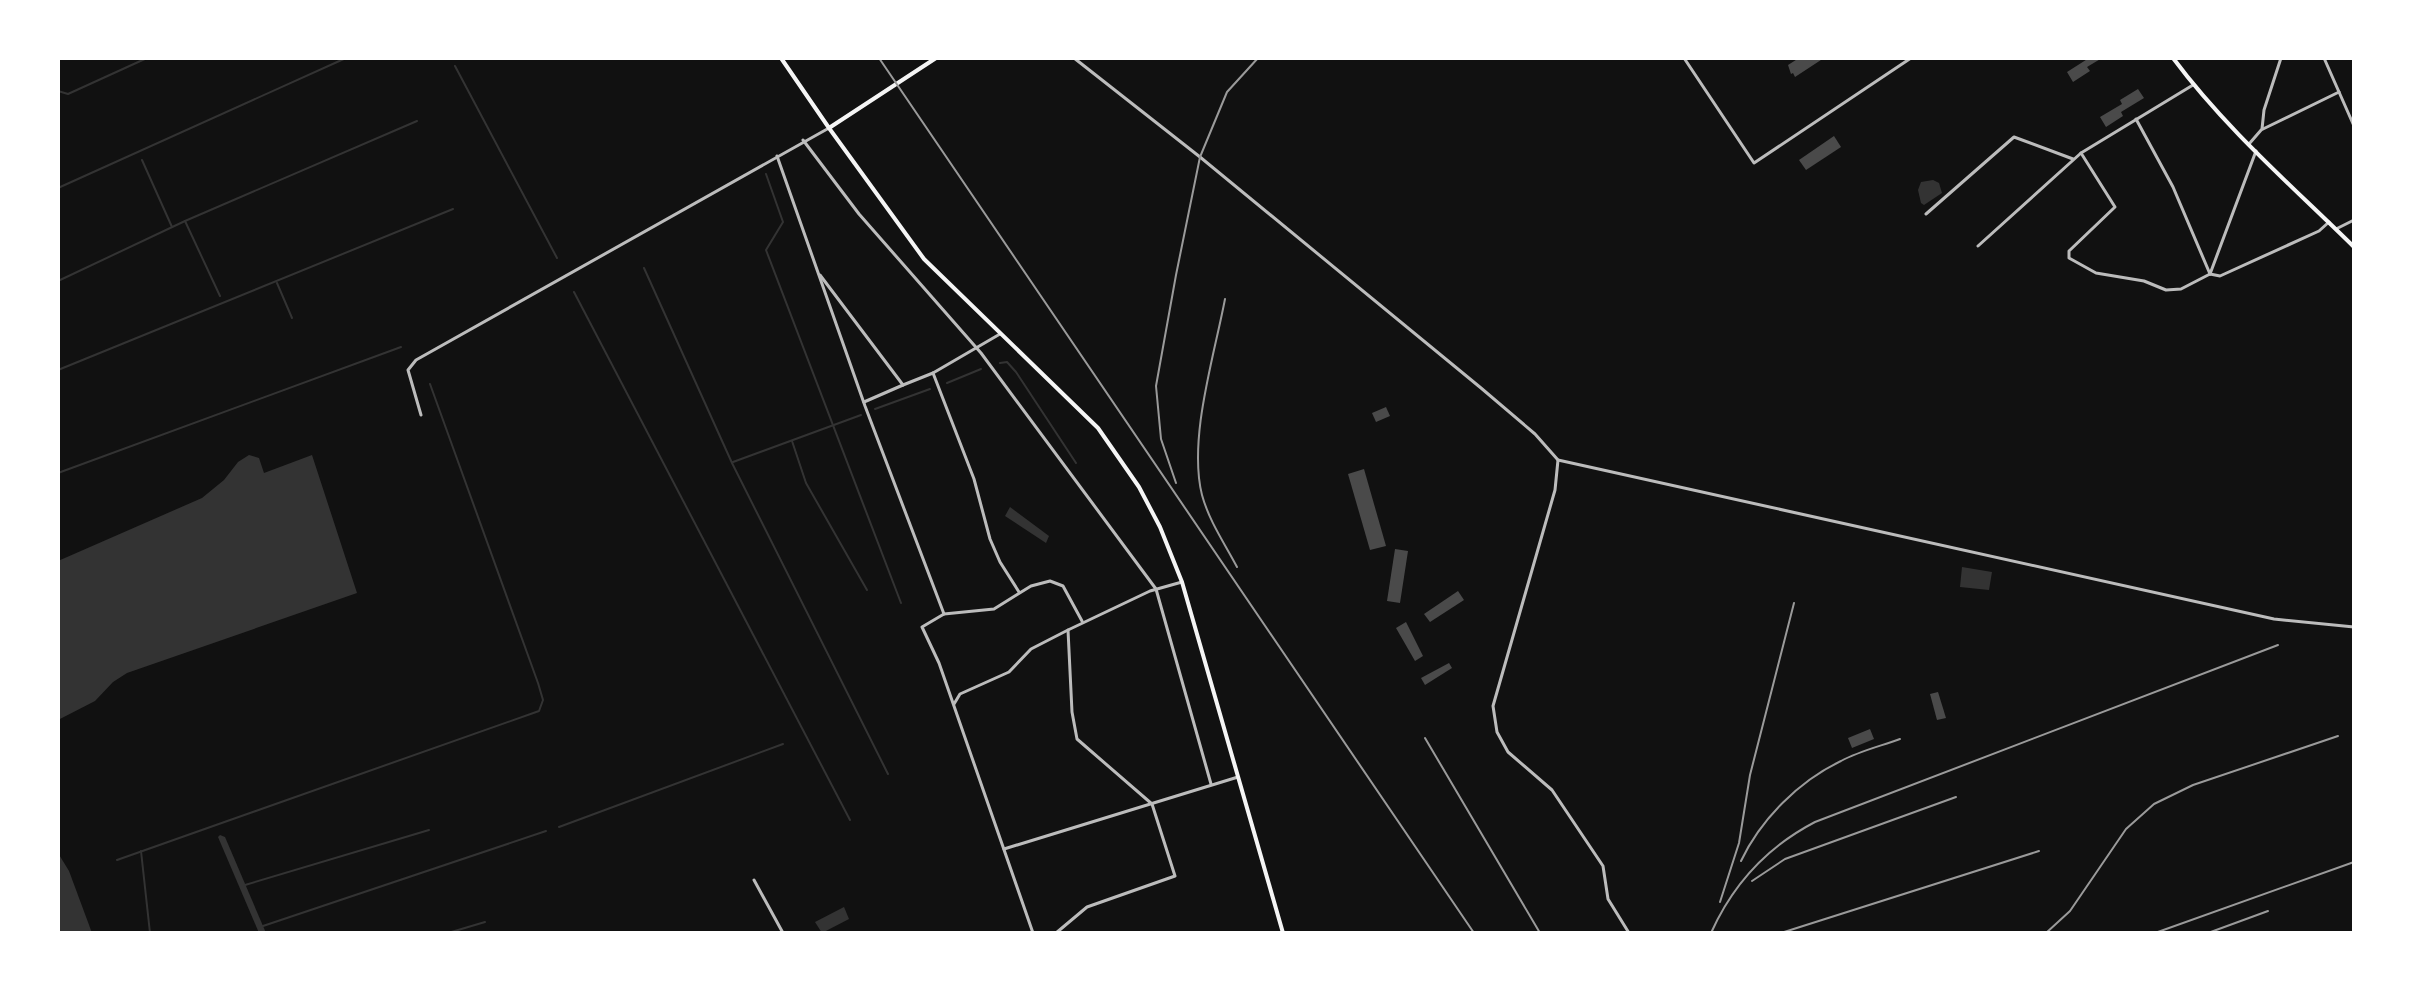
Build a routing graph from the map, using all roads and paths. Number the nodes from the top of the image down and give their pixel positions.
1 (781, 58) edge
2 (936, 58) edge
3 (1074, 58) edge
4 (1684, 58) edge
5 (1911, 58) edge
6 (2173, 58) edge
7 (2281, 58) edge
8 (2324, 58) edge
9 (2193, 85) junction
10 (2339, 92) junction
11 (2136, 119) junction
12 (2354, 126) edge
13 (829, 128) junction
14 (2262, 129) junction
15 (803, 140) junction
16 (2249, 144) junction
17 (2256, 151) junction
18 (2081, 153) junction
19 (777, 156) junction
20 (2073, 159) junction
21 (1926, 214) dead end
22 (2354, 220) edge
23 (2329, 222) junction
24 (2336, 229) junction
25 (1978, 246) dead end
26 (2354, 247) edge
27 (818, 272) junction
28 (2210, 274) junction
29 (1000, 334) junction
30 (976, 348) junction
31 (933, 373) junction
32 (903, 385) junction
33 (864, 402) junction
34 (421, 415) dead end
35 (1558, 460) junction
36 (1182, 582) junction
37 (1156, 589) junction
38 (1019, 592) junction
39 (944, 614) junction
40 (1082, 621) junction
41 (2354, 627) edge
42 (1068, 630) junction
43 (954, 704) junction
44 (1238, 777) junction
45 (1211, 784) junction
46 (1152, 804) junction
47 (1004, 849) junction
48 (754, 880) dead end
49 (783, 933) edge
50 (1033, 933) edge
51 (1056, 933) edge
52 (1283, 933) edge
53 (1629, 933) edge

1 - 13 main road
2 - 13 main road
3 - 35 street
4 - 5 street
6 - 9 main road
7 - 14 street
8 - 10 street
9 - 11 street
9 - 16 main road
10 - 12 street
10 - 14 street
11 - 18 street
11 - 28 street
13 - 15 street
13 - 29 main road
14 - 16 street
15 - 19 street
15 - 30 street
16 - 17 main road
17 - 23 main road
17 - 28 street
18 - 20 street
18 - 28 street
19 - 27 street
19 - 34 street
20 - 21 street
20 - 25 street
22 - 24 street
23 - 24 main road
23 - 28 street
24 - 26 main road
27 - 32 street
27 - 33 street
29 - 30 street
29 - 36 main road
30 - 31 street
30 - 37 street
31 - 32 street
31 - 38 street
32 - 33 street
33 - 39 street
35 - 41 street
35 - 53 street
36 - 37 street
36 - 44 main road
37 - 40 street
37 - 45 street
38 - 39 street
38 - 40 street
39 - 43 street
40 - 42 street
42 - 43 street
42 - 46 street
43 - 47 street
44 - 45 street
44 - 52 main road
45 - 46 street
46 - 47 street
46 - 51 street
47 - 50 street
48 - 49 street

